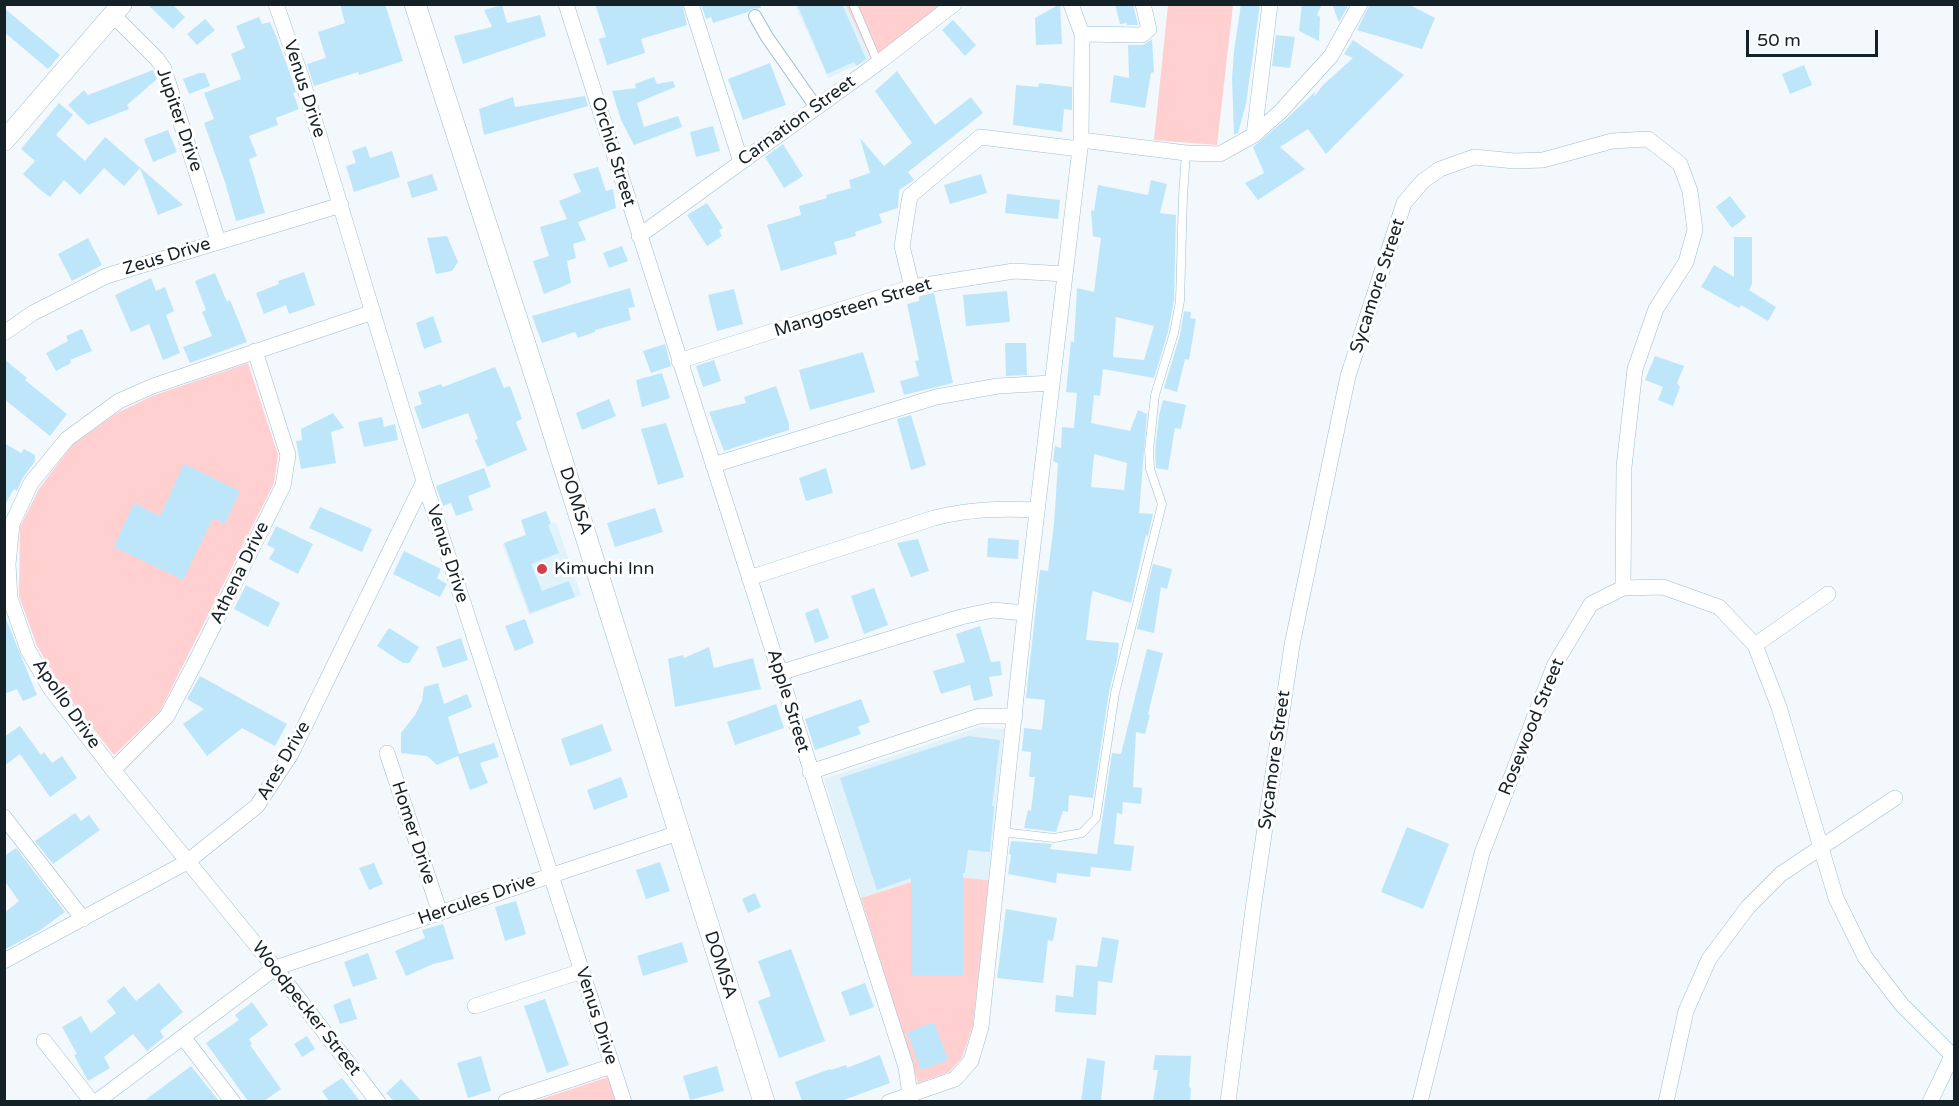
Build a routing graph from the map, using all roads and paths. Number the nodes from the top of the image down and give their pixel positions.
1 (276, 4) edge
2 (415, 4) edge
3 (566, 4) edge
4 (692, 4) edge
5 (853, 4) edge
6 (954, 4) edge
7 (1071, 4) edge
8 (1143, 4) edge
9 (1270, 4) edge
10 (1360, 4) edge
11 (117, 10) edge
12 (755, 16) dead end
13 (1082, 34) junction
14 (878, 63) junction
15 (816, 107) junction
16 (1254, 135) junction
17 (4, 141) edge
18 (1081, 144) junction
19 (1186, 153) junction
20 (741, 162) junction
21 (341, 205) junction
22 (639, 236) junction
23 (218, 241) junction
24 (1065, 273) junction
25 (912, 287) junction
26 (660, 300) joint
27 (373, 312) junction
28 (4, 333) edge
29 (255, 351) junction
30 (679, 361) junction
31 (1052, 383) junction
32 (713, 465) junction
33 (424, 481) junction
34 (1037, 510) junction
35 (6, 564) edge
36 (749, 578) junction
37 (1623, 588) junction
38 (1828, 594) dead end
39 (1025, 613) junction
40 (1755, 645) junction
41 (779, 673) junction
42 (1015, 716) junction
43 (387, 753) dead end
44 (113, 770) junction
45 (810, 772) junction
46 (1895, 798) dead end
47 (4, 818) edge
48 (678, 832) junction
49 (1002, 832) junction
50 (1820, 847) junction
51 (188, 862) junction
52 (551, 875) junction
53 (440, 913) junction
54 (234, 917) joint
55 (83, 919) junction
56 (4, 961) edge
57 (275, 968) junction
58 (582, 971) junction
59 (475, 1006) dead end
60 (183, 1037) junction
61 (44, 1041) dead end
62 (1953, 1056) edge
63 (612, 1066) junction
64 (910, 1098) edge
65 (97, 1101) edge
66 (232, 1101) edge
67 (378, 1101) edge
68 (506, 1101) edge
69 (624, 1101) edge
70 (764, 1101) edge
71 (889, 1101) edge
72 (1228, 1101) edge
73 (1420, 1101) edge
74 (1666, 1101) edge
75 (1930, 1101) edge

1 - 21 street, Venus Drive
2 - 48 main road, DOMSA
3 - 22 street, Orchid Street
4 - 20 street
5 - 14 lane
6 - 14 street, Carnation Street
7 - 13 street
8 - 13 street
9 - 16 street
10 - 16 street
11 - 17 street
11 - 23 street, Jupiter Drive
12 - 15 street
13 - 18 street
14 - 15 street, Carnation Street
15 - 20 street, Carnation Street
16 - 19 street
18 - 19 street
18 - 24 street
18 - 25 street
19 - 49 lane
20 - 22 street, Carnation Street
21 - 23 street, Zeus Drive
21 - 27 street, Venus Drive
22 - 26 street, Orchid Street
23 - 28 street, Zeus Drive
24 - 25 street, Mangosteen Street
24 - 31 street
25 - 30 street, Mangosteen Street
26 - 30 street, Apple Street
27 - 29 street, Apollo Drive
27 - 33 street, Venus Drive
29 - 35 street, Apollo Drive
29 - 44 street, Athena Drive
30 - 32 street, Apple Street
31 - 32 street
31 - 34 street
32 - 36 street, Apple Street
33 - 51 street, Ares Drive
33 - 52 street, Venus Drive
34 - 36 street
34 - 39 street
35 - 44 street, Apollo Drive
36 - 41 street, Apple Street
37 - 40 street, Rosewood Street
37 - 72 street, Sycamore Street
37 - 73 street, Rosewood Street
38 - 40 street
39 - 41 street
39 - 42 street
40 - 50 street, Rosewood Street
41 - 45 street, Apple Street
42 - 45 street
42 - 49 street
43 - 53 street, Homer Drive
44 - 51 street, Apollo Drive
45 - 64 street, Apple Street
46 - 50 street
47 - 55 street
48 - 52 street, Hercules Drive
48 - 70 main road, DOMSA
49 - 64 street
50 - 62 street, Rosewood Street
50 - 74 street
51 - 54 street, Apollo Drive
51 - 55 street, Ares Drive
52 - 53 street, Hercules Drive
52 - 58 street, Venus Drive
53 - 57 street, Hercules Drive
54 - 57 street, Woodpecker Street
55 - 56 street, Ares Drive
57 - 60 street, Hercules Drive
57 - 67 street, Woodpecker Street
58 - 59 street
58 - 63 street, Venus Drive
60 - 65 street, Hercules Drive
60 - 66 street
61 - 65 street
62 - 75 street
63 - 68 street
63 - 69 street, Venus Drive
64 - 71 street

